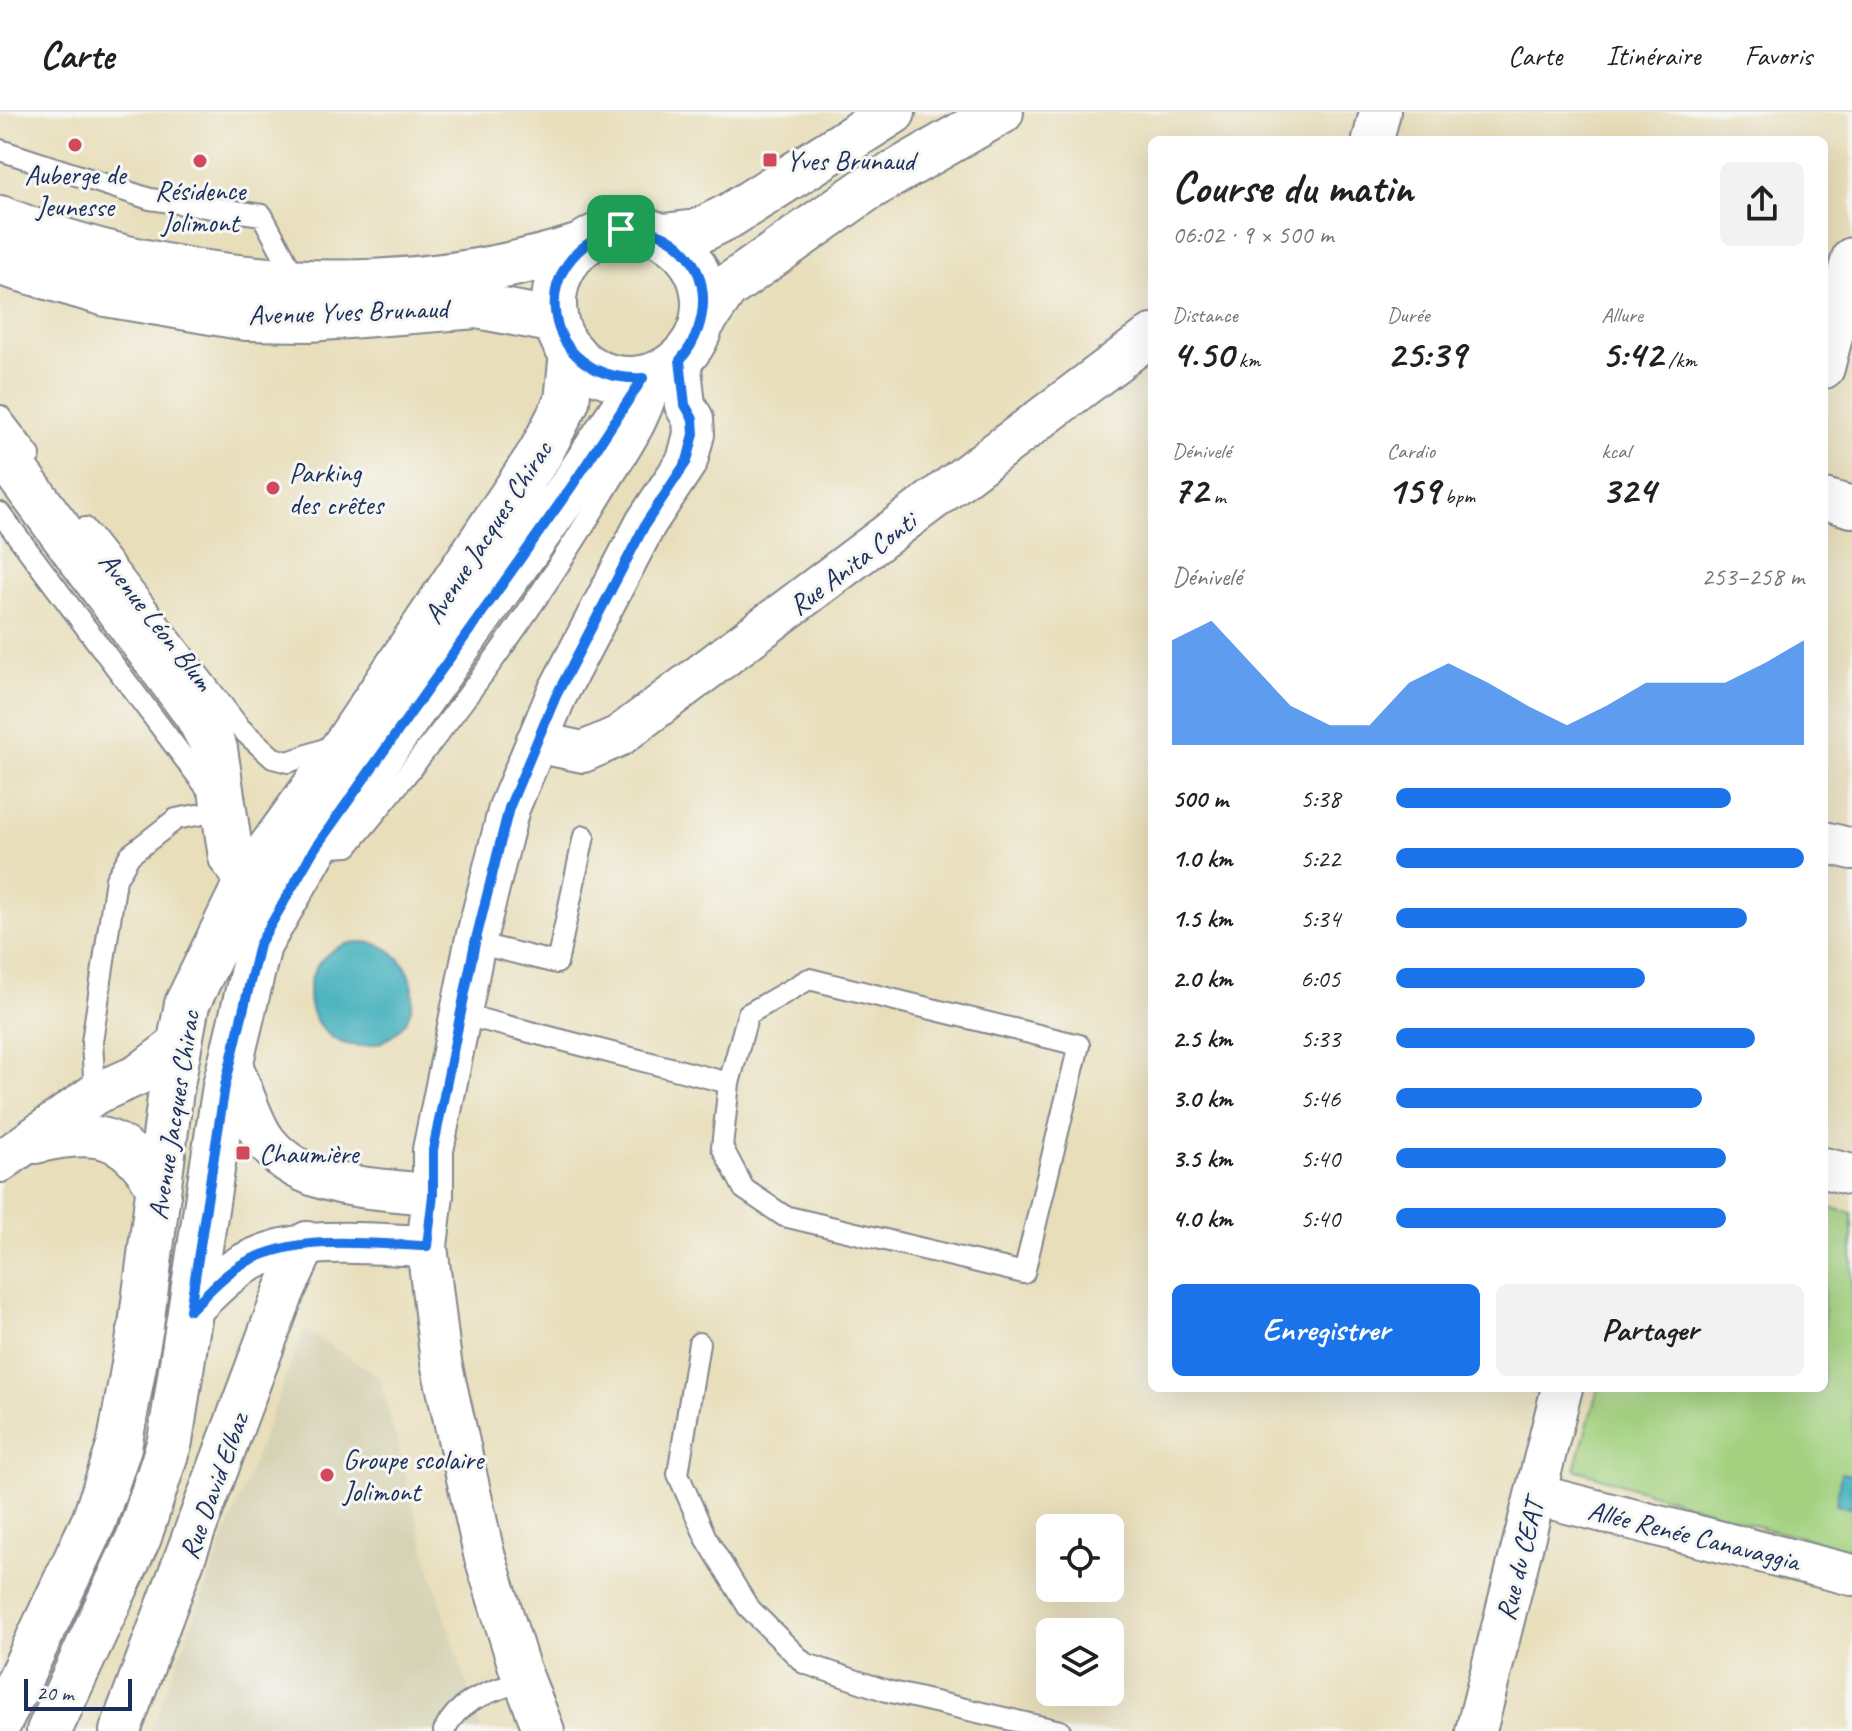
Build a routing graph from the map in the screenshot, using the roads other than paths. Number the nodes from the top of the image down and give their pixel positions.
1 (893, 112) edge
2 (1001, 112) edge
3 (1380, 112) edge
4 (1374, 136) edge
5 (0, 150) edge
6 (0, 218) edge
7 (664, 236) junction
8 (581, 246) junction
9 (1852, 258) edge
10 (0, 263) edge
11 (293, 281) junction
12 (564, 337) junction
13 (1148, 338) edge
14 (1828, 352) edge
15 (672, 358) junction
16 (0, 416) edge
17 (0, 450) edge
18 (47, 478) dead end
19 (1828, 500) edge
20 (1852, 507) edge
21 (0, 513) edge
22 (75, 514) dead end
23 (348, 741) junction
24 (536, 742) junction
25 (223, 810) junction
26 (584, 836) dead end
27 (1828, 843) edge
28 (1852, 849) edge
29 (248, 879) junction
30 (475, 943) junction
31 (460, 1014) junction
32 (180, 1043) junction
33 (230, 1061) junction
34 (729, 1083) junction
35 (95, 1094) junction
36 (10, 1155) edge
37 (1828, 1169) edge
38 (1852, 1175) edge
39 (160, 1194) junction
40 (433, 1195) junction
41 (307, 1242) junction
42 (427, 1246) junction
43 (190, 1310) junction
44 (699, 1343) dead end
45 (1561, 1392) edge
46 (1536, 1495) junction
47 (1852, 1575) edge
48 (524, 1680) junction
49 (0, 1721) edge
50 (49, 1731) edge
51 (120, 1731) edge
52 (444, 1731) edge
53 (544, 1731) edge
54 (1060, 1731) edge
55 (1476, 1731) edge

1 - 7 main road
2 - 15 main road
3 - 4 street
5 - 11 lane, Avenue Yves Brunaud
6 - 11 main road, Avenue Yves Brunaud
7 - 8 main road
7 - 15 main road
8 - 11 main road, Avenue Yves Brunaud
8 - 12 main road
9 - 14 street
10 - 12 main road, Avenue Yves Brunaud
12 - 15 main road
12 - 23 main road, Avenue Jacques Chirac
13 - 24 street, Rue Anita Conti
15 - 24 street
15 - 33 main road, Avenue Jacques Chirac
16 - 18 lane
17 - 25 main road, Avenue Léon Blum
19 - 20 street
21 - 25 lane, Avenue Léon Blum
22 - 23 lane, Avenue Léon Blum
23 - 29 main road, Avenue Jacques Chirac
24 - 30 street
25 - 29 main road, Avenue Léon Blum
25 - 35 lane
26 - 30 lane
27 - 28 street
29 - 32 main road, Avenue Jacques Chirac
30 - 31 street
31 - 34 lane
31 - 40 street
32 - 35 street
32 - 39 main road, Avenue Jacques Chirac
33 - 40 street
33 - 43 main road, Avenue Jacques Chirac
34 - 34 lane
35 - 36 street
36 - 39 street
37 - 38 street
39 - 49 main road, Avenue Jacques Chirac
40 - 42 street
41 - 42 street
41 - 43 street
41 - 51 street, Rue David Elbaz
42 - 48 street
43 - 50 main road, Avenue Jacques Chirac
44 - 54 lane
45 - 46 street, Rue du CEAT
46 - 47 street, Allée Renée Canavaggia
46 - 55 street, Rue du CEAT
48 - 52 lane
48 - 53 street

